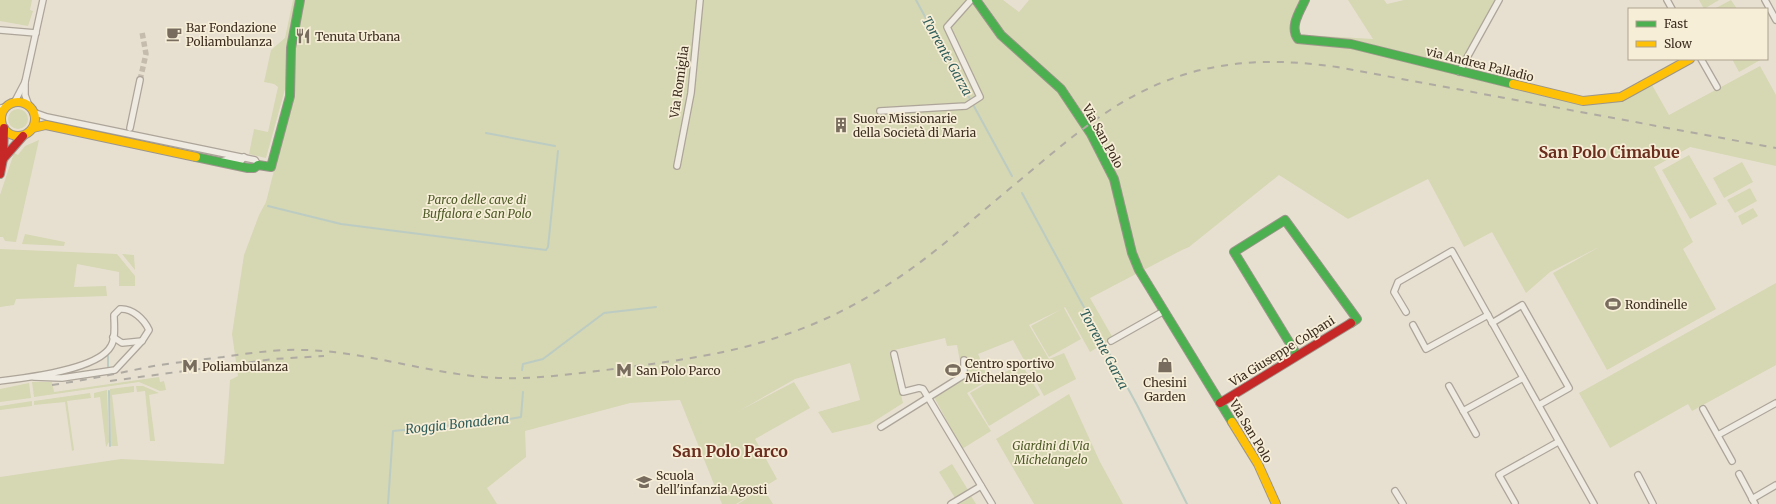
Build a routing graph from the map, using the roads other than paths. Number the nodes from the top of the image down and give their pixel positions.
1 (43, 0) edge
2 (300, 0) edge
3 (700, 0) edge
4 (972, 0) edge
5 (976, 0) edge
6 (1305, 0) edge
7 (1498, 0) edge
8 (1766, 0) edge
9 (1774, 13) edge
10 (1776, 20) edge
11 (0, 30) edge
12 (36, 33) junction
13 (1688, 60) edge
14 (1702, 60) edge
15 (1459, 72) junction
16 (140, 80) tunnel mouth
17 (25, 82) junction
18 (1717, 87) dead end
19 (14, 103) junction
20 (3, 108) edge
21 (31, 109) junction
22 (880, 111) dead end
23 (2, 123) edge
24 (97, 126) junction
25 (33, 128) junction
26 (130, 128) dead end
27 (88, 134) junction
28 (23, 136) junction
29 (166, 141) junction
30 (159, 148) junction
31 (244, 158) junction
32 (3, 160) junction
33 (221, 161) junction
34 (258, 165) junction
35 (677, 166) dead end
36 (0, 174) edge
37 (1164, 311) junction
38 (1406, 312) dead end
39 (1488, 315) junction
40 (1492, 322) junction
41 (1413, 325) dead end
42 (114, 337) junction
43 (142, 341) junction
44 (1111, 341) dead end
45 (894, 354) dead end
46 (1298, 355) junction
47 (964, 360) dead end
48 (34, 377) junction
49 (1523, 378) junction
50 (0, 381) edge
51 (1449, 386) dead end
52 (929, 397) junction
53 (1776, 402) edge
54 (1220, 403) junction
55 (1538, 405) junction
56 (1703, 409) dead end
57 (1463, 411) junction
58 (881, 427) dead end
59 (1476, 434) dead end
60 (1718, 435) junction
61 (1558, 442) junction
62 (1732, 461) dead end
63 (1739, 474) dead end
64 (1638, 475) dead end
65 (1776, 485) edge
66 (981, 486) junction
67 (1395, 491) dead end
68 (1754, 501) edge
69 (1515, 503) edge
70 (951, 504) edge
71 (992, 504) edge
72 (1276, 504) edge
73 (1403, 504) edge
74 (1594, 504) edge
75 (1653, 504) edge

1 - 12 street
2 - 34 street
3 - 35 street, Via Romiglia
4 - 22 street
5 - 37 street, Via San Polo
6 - 15 street, via Andrea Palladio
7 - 15 street, via Andrea Palladio
8 - 9 street
9 - 10 street
11 - 12 street
12 - 17 street
13 - 15 street, via Andrea Palladio
14 - 18 street
16 - 26 street
17 - 19 street
17 - 21 street
19 - 20 street
19 - 21 street
20 - 23 street
21 - 24 street
21 - 25 street
23 - 28 street
23 - 32 street
24 - 27 street
24 - 29 street
25 - 27 street
25 - 28 street
27 - 30 street
28 - 32 street
29 - 30 street
29 - 31 street
30 - 33 street
31 - 33 street
31 - 34 street
32 - 36 street
33 - 34 street
37 - 44 street
37 - 54 street, Via San Polo
38 - 39 street
39 - 40 street
39 - 41 street
40 - 49 street
40 - 55 street
42 - 43 street
42 - 43 street
42 - 48 street
43 - 48 street
45 - 52 street
46 - 46 street, Via Giuseppe Colpani
46 - 54 street, Via Giuseppe Colpani
47 - 52 street
48 - 50 street
49 - 55 street
49 - 57 street
51 - 57 street
52 - 58 street
52 - 66 street
53 - 60 street
54 - 72 street, Via San Polo
55 - 61 street
56 - 60 street
57 - 59 street
60 - 62 street
61 - 69 street
61 - 74 street
63 - 68 street
64 - 75 street
65 - 68 street
66 - 70 street
66 - 71 street
67 - 73 street

